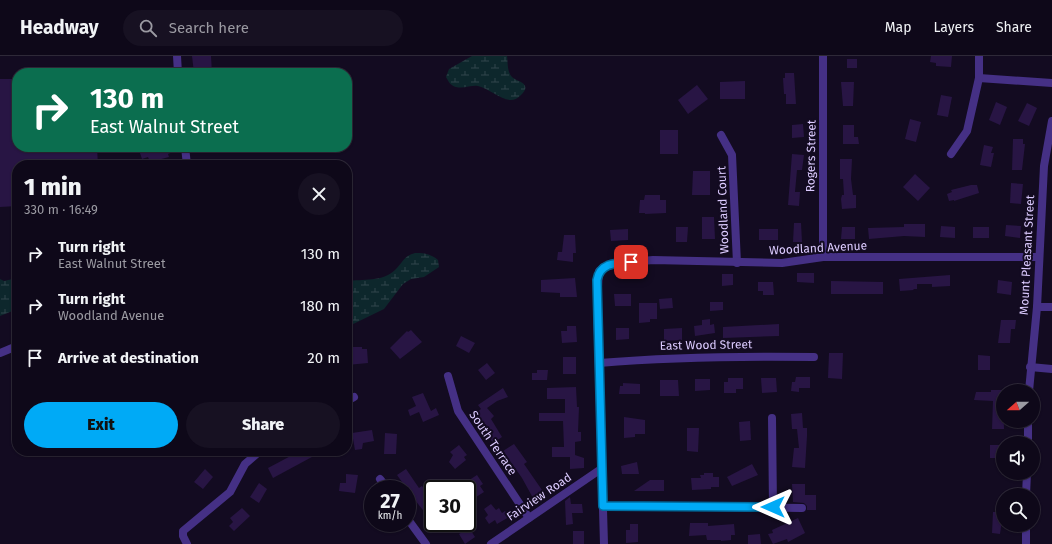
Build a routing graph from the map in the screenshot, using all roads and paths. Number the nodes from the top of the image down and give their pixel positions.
1 (177, 56) edge
2 (823, 56) edge
3 (979, 56) edge
4 (178, 68) edge
5 (979, 78) junction
6 (1052, 83) edge
7 (1052, 121) edge
8 (721, 135) dead end
9 (951, 154) dead end
10 (823, 257) junction
11 (1039, 257) junction
12 (737, 263) junction
13 (1037, 307) junction
14 (1052, 307) edge
15 (12, 348) edge
16 (0, 353) edge
17 (814, 357) dead end
18 (599, 363) junction
19 (1030, 367) junction
20 (1052, 369) edge
21 (448, 376) dead end
22 (1029, 384) edge
23 (772, 418) dead end
24 (254, 456) edge
25 (601, 469) junction
26 (603, 506) junction
27 (773, 507) junction
28 (802, 508) dead end
29 (529, 518) junction
30 (416, 530) edge
31 (1026, 532) edge
32 (187, 544) edge
33 (426, 544) edge
34 (491, 544) edge
35 (604, 544) edge
36 (1026, 544) edge

1 - 4 street
2 - 10 street, Rogers Street
3 - 5 street
5 - 6 street
5 - 9 street
7 - 11 street, Mount Pleasant Street
8 - 12 street, Woodland Court
10 - 11 street, Woodland Avenue
10 - 12 street, Woodland Avenue
11 - 13 street, Mount Pleasant Street
12 - 18 street, Woodland Avenue
13 - 14 street
13 - 19 street, Mount Pleasant Street
15 - 16 street
17 - 18 street, East Wood Street
18 - 25 street
19 - 20 street
19 - 22 street, Mount Pleasant Street
21 - 29 street, South Terrace
23 - 27 street
24 - 32 street
25 - 26 street
25 - 29 street, Fairview Road
26 - 27 street
26 - 35 street
27 - 28 street
29 - 34 street, Fairview Road
30 - 33 street
31 - 36 street

